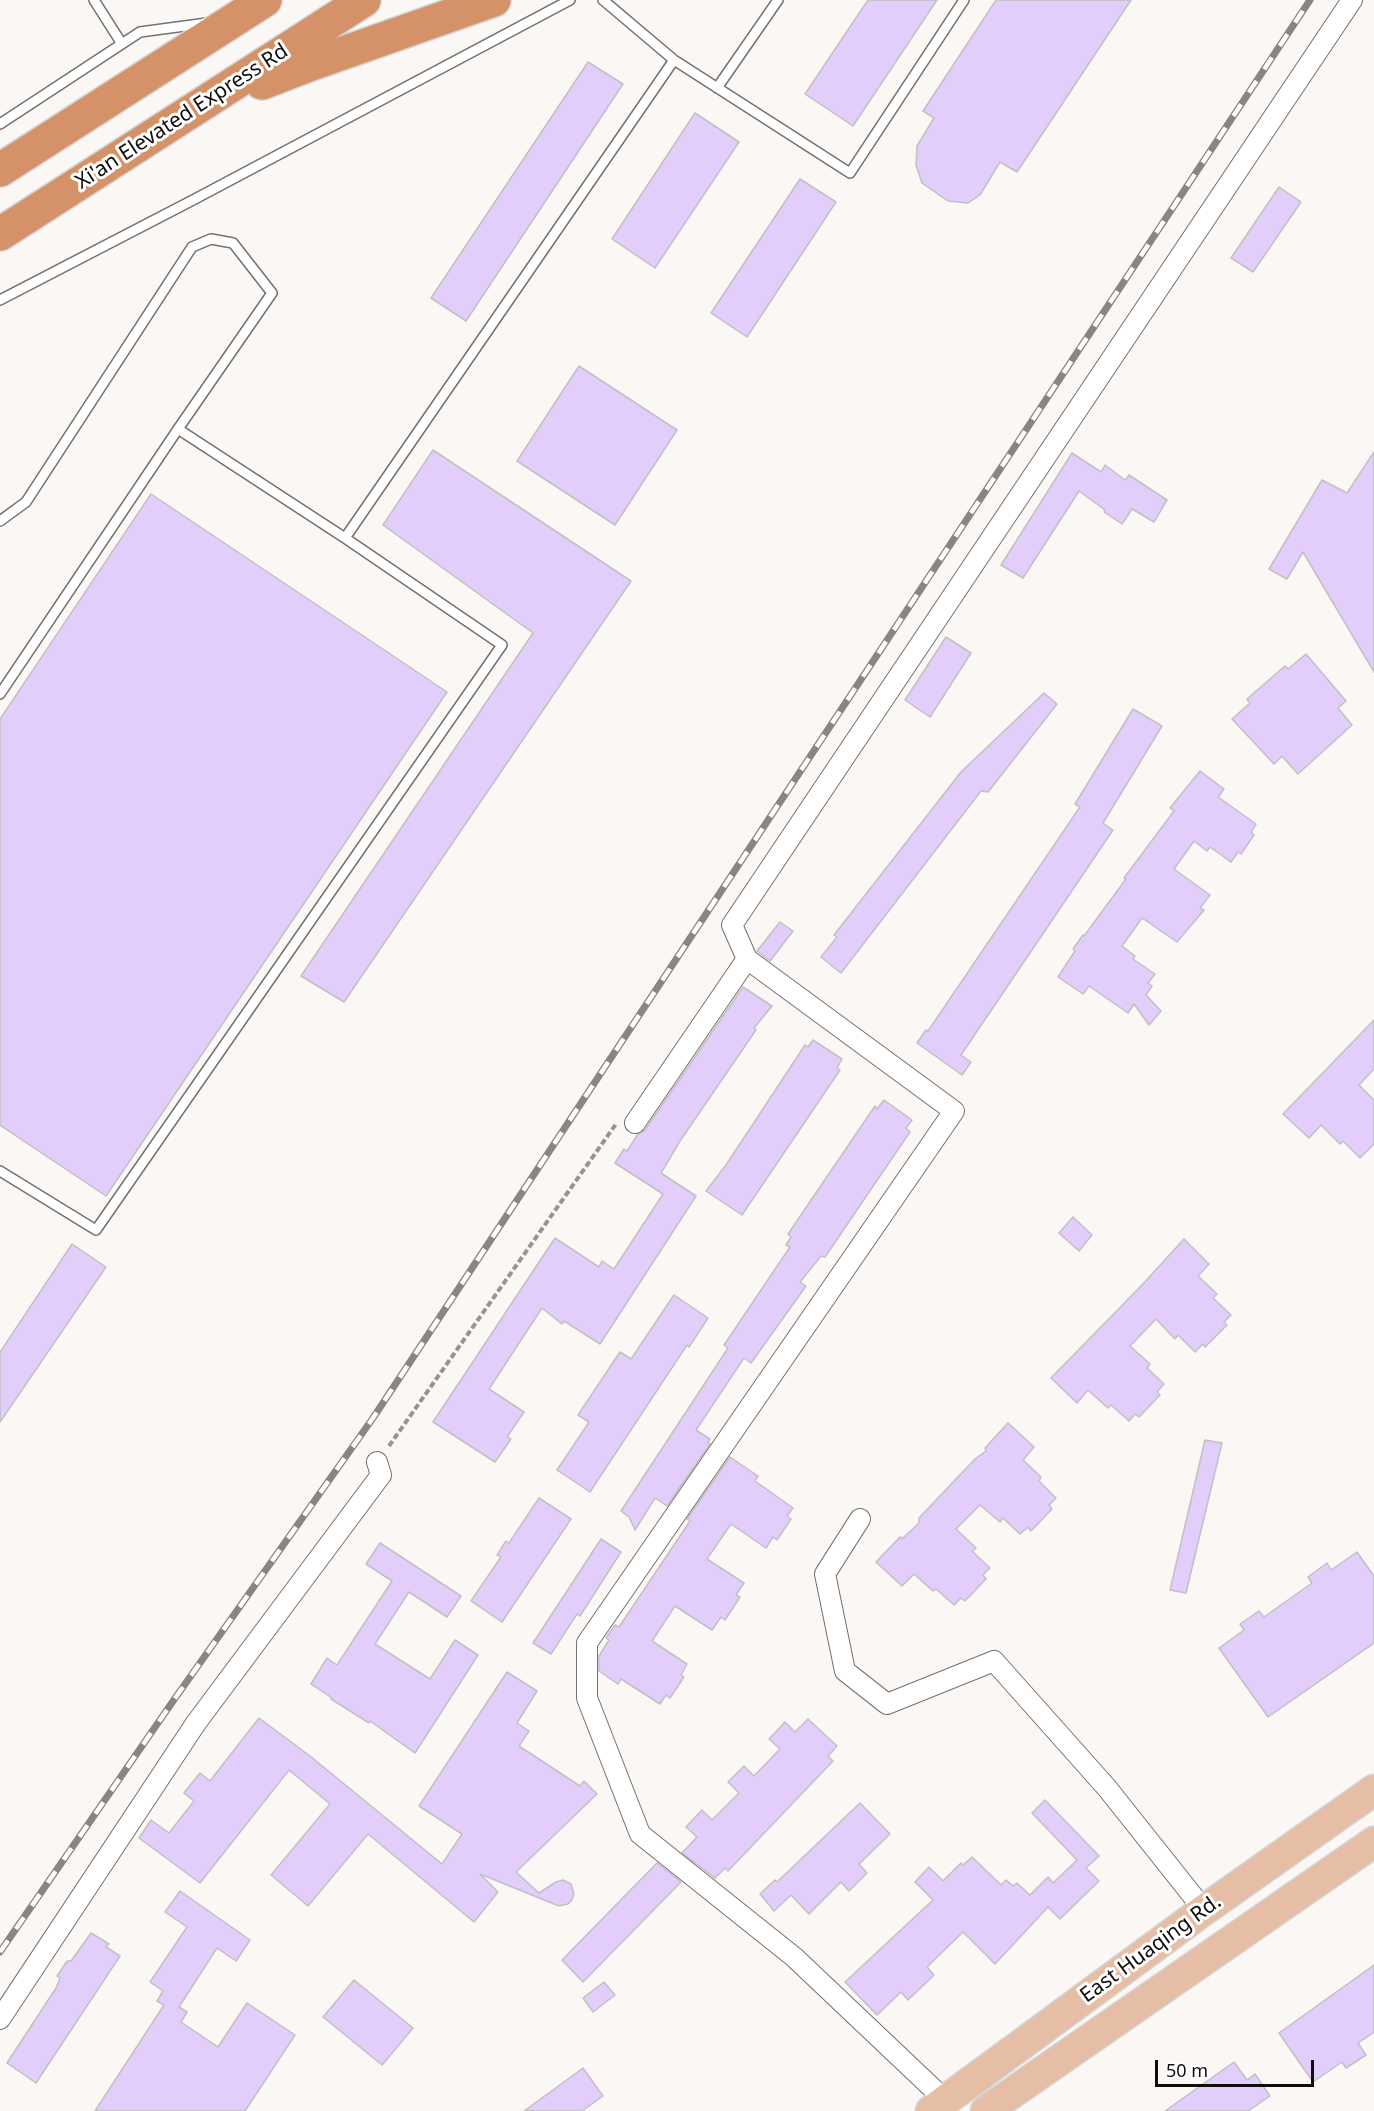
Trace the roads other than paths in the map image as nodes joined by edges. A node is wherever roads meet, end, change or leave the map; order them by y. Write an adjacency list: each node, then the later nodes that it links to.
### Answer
1 (94, 0): 11 (lane)
2 (265, 0): 10 (highway)
3 (364, 0): 14 (highway, Xi'an Elevated Express Rd)
4 (494, 0): 14 (highway)
5 (570, 0): 18 (lane)
6 (603, 0): 12 (lane)
7 (778, 0): 13 (lane)
8 (964, 0): 13 (lane)
9 (1352, 0): 23 (street)
10 (242, 10): 11 (lane); 16 (highway)
11 (122, 44): 15 (lane)
12 (674, 60): 13 (lane); 21 (lane)
13 (717, 88)
14 (183, 116): 17 (highway, Xi'an Elevated Express Rd)
15 (0, 124)
16 (0, 170)
17 (0, 234)
18 (0, 300)
19 (178, 429): 20 (lane); 21 (lane); 22 (lane)
20 (0, 520)
21 (345, 538): 25 (lane)
22 (0, 694)
23 (747, 959): 24 (street); 32 (street)
24 (635, 1123)
25 (0, 1171)
26 (377, 1462): 31 (street)
27 (860, 1519): 30 (street)
28 (1374, 1790): 30 (main road, East Huaqing Rd.)
29 (1374, 1842): 33 (main road, East Huaqing Rd.)
30 (1204, 1910): 32 (main road, East Huaqing Rd.)
31 (0, 2019)
32 (939, 2106)
33 (986, 2111)

